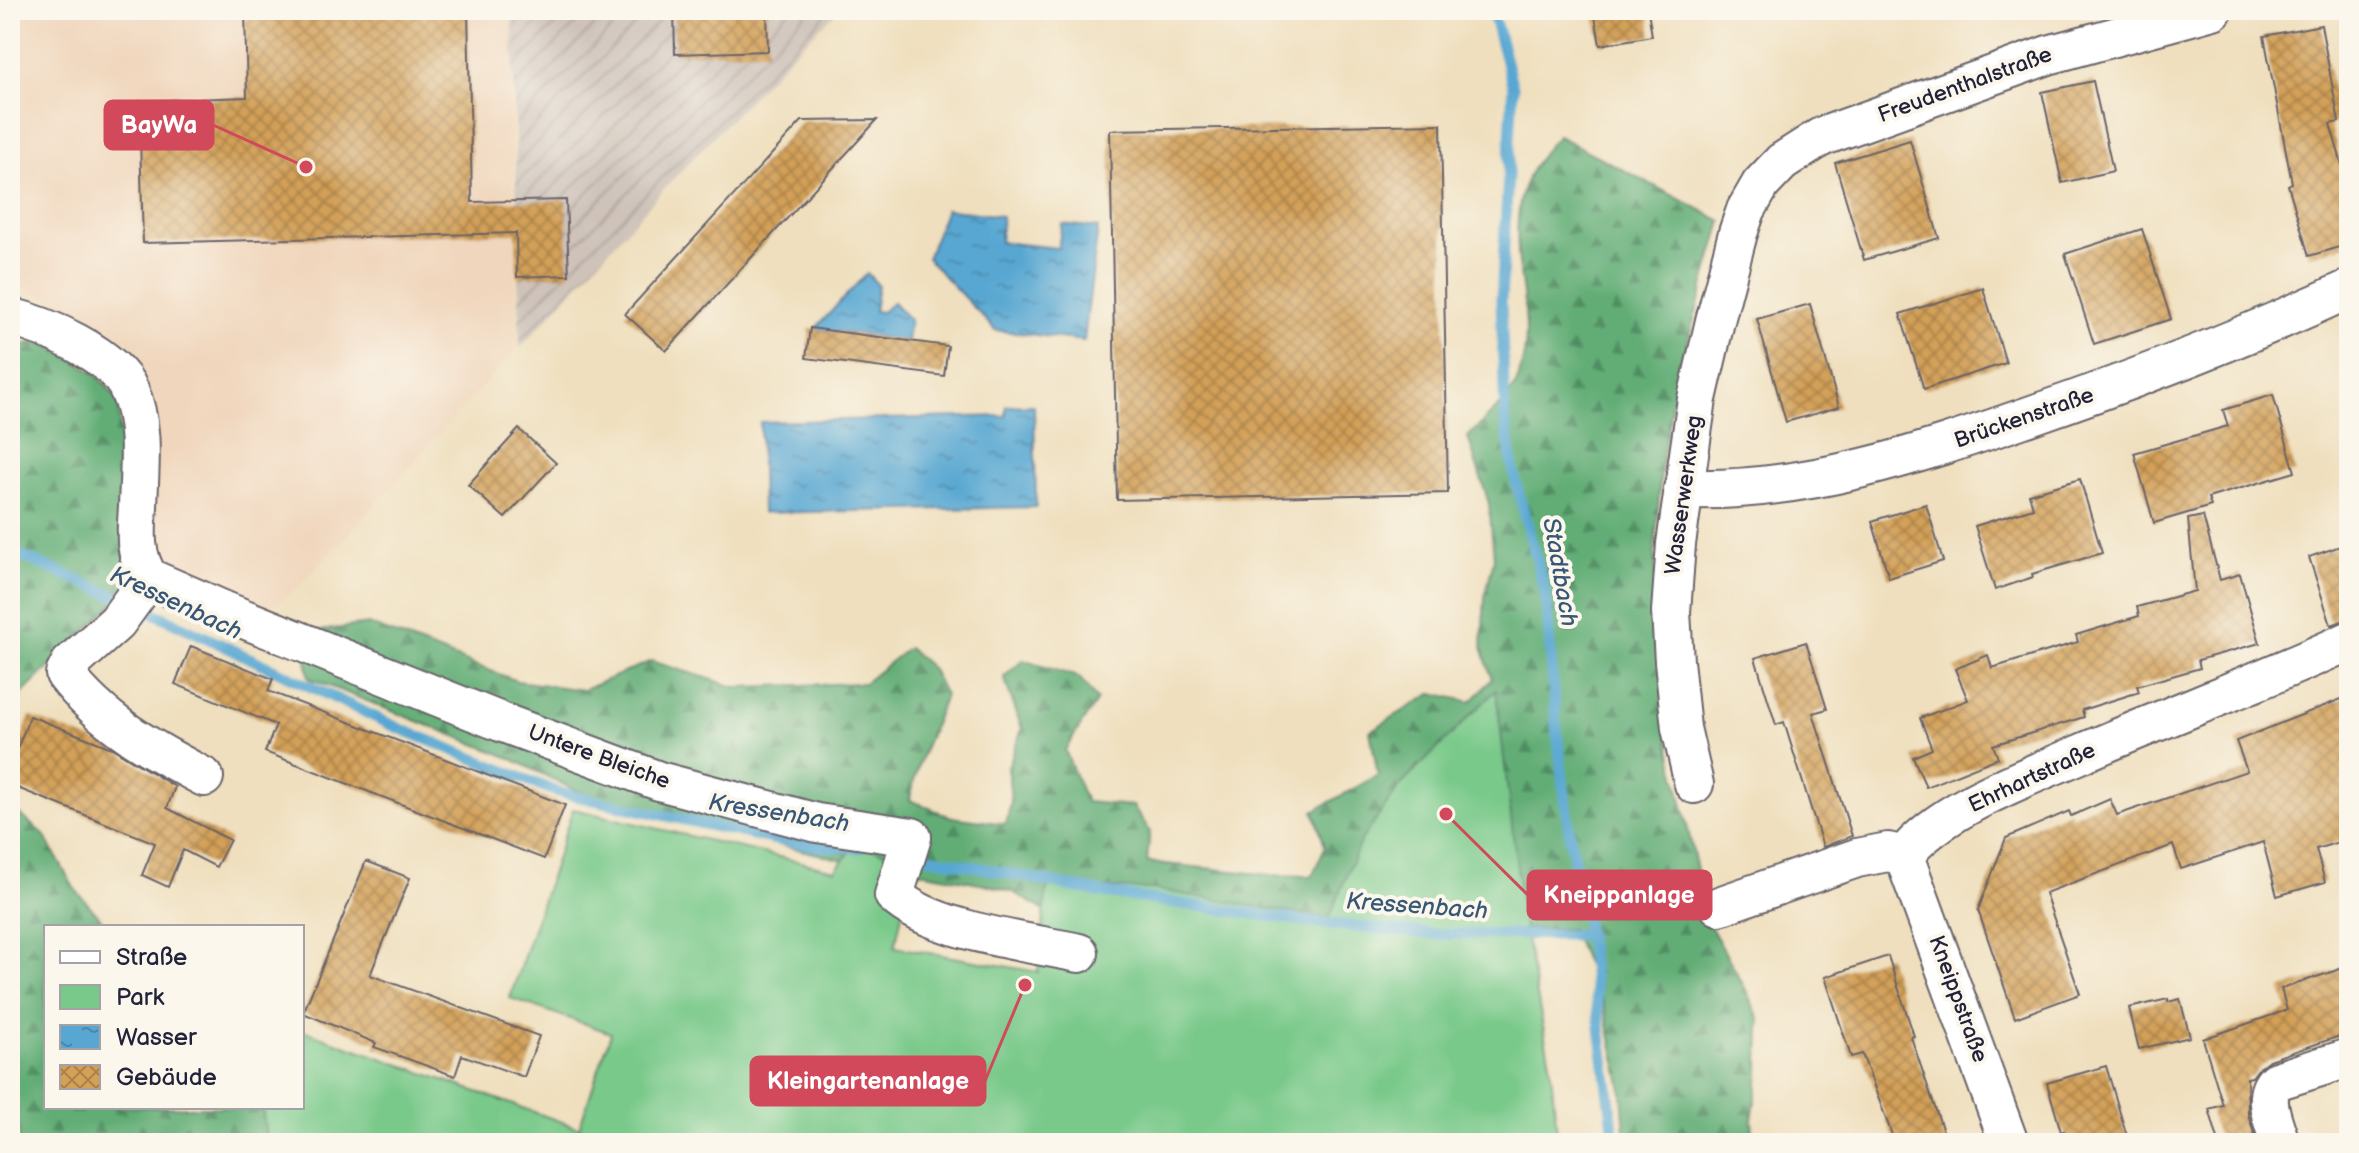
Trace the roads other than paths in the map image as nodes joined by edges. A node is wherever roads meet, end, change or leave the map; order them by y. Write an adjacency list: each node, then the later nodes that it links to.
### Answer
1 (2213, 10): 2 (street, Freudenthalstraße)
2 (1746, 210): 5 (street, Wasserwerkweg)
3 (2349, 289): 5 (street, Brückenstraße)
4 (10, 317): 6 (street)
5 (1683, 489): 9 (street, Wasserwerkweg)
6 (137, 595): 8 (street); 12 (street, Untere Bleiche)
7 (2349, 641): 10 (street, Ehrhartstraße)
8 (204, 777)
9 (1694, 784)
10 (1904, 856): 11 (street); 14 (street, Kneippstraße)
11 (1719, 906)
12 (1079, 953)
13 (2349, 1058): 15 (street)
14 (2009, 1143)
15 (2280, 1143)

